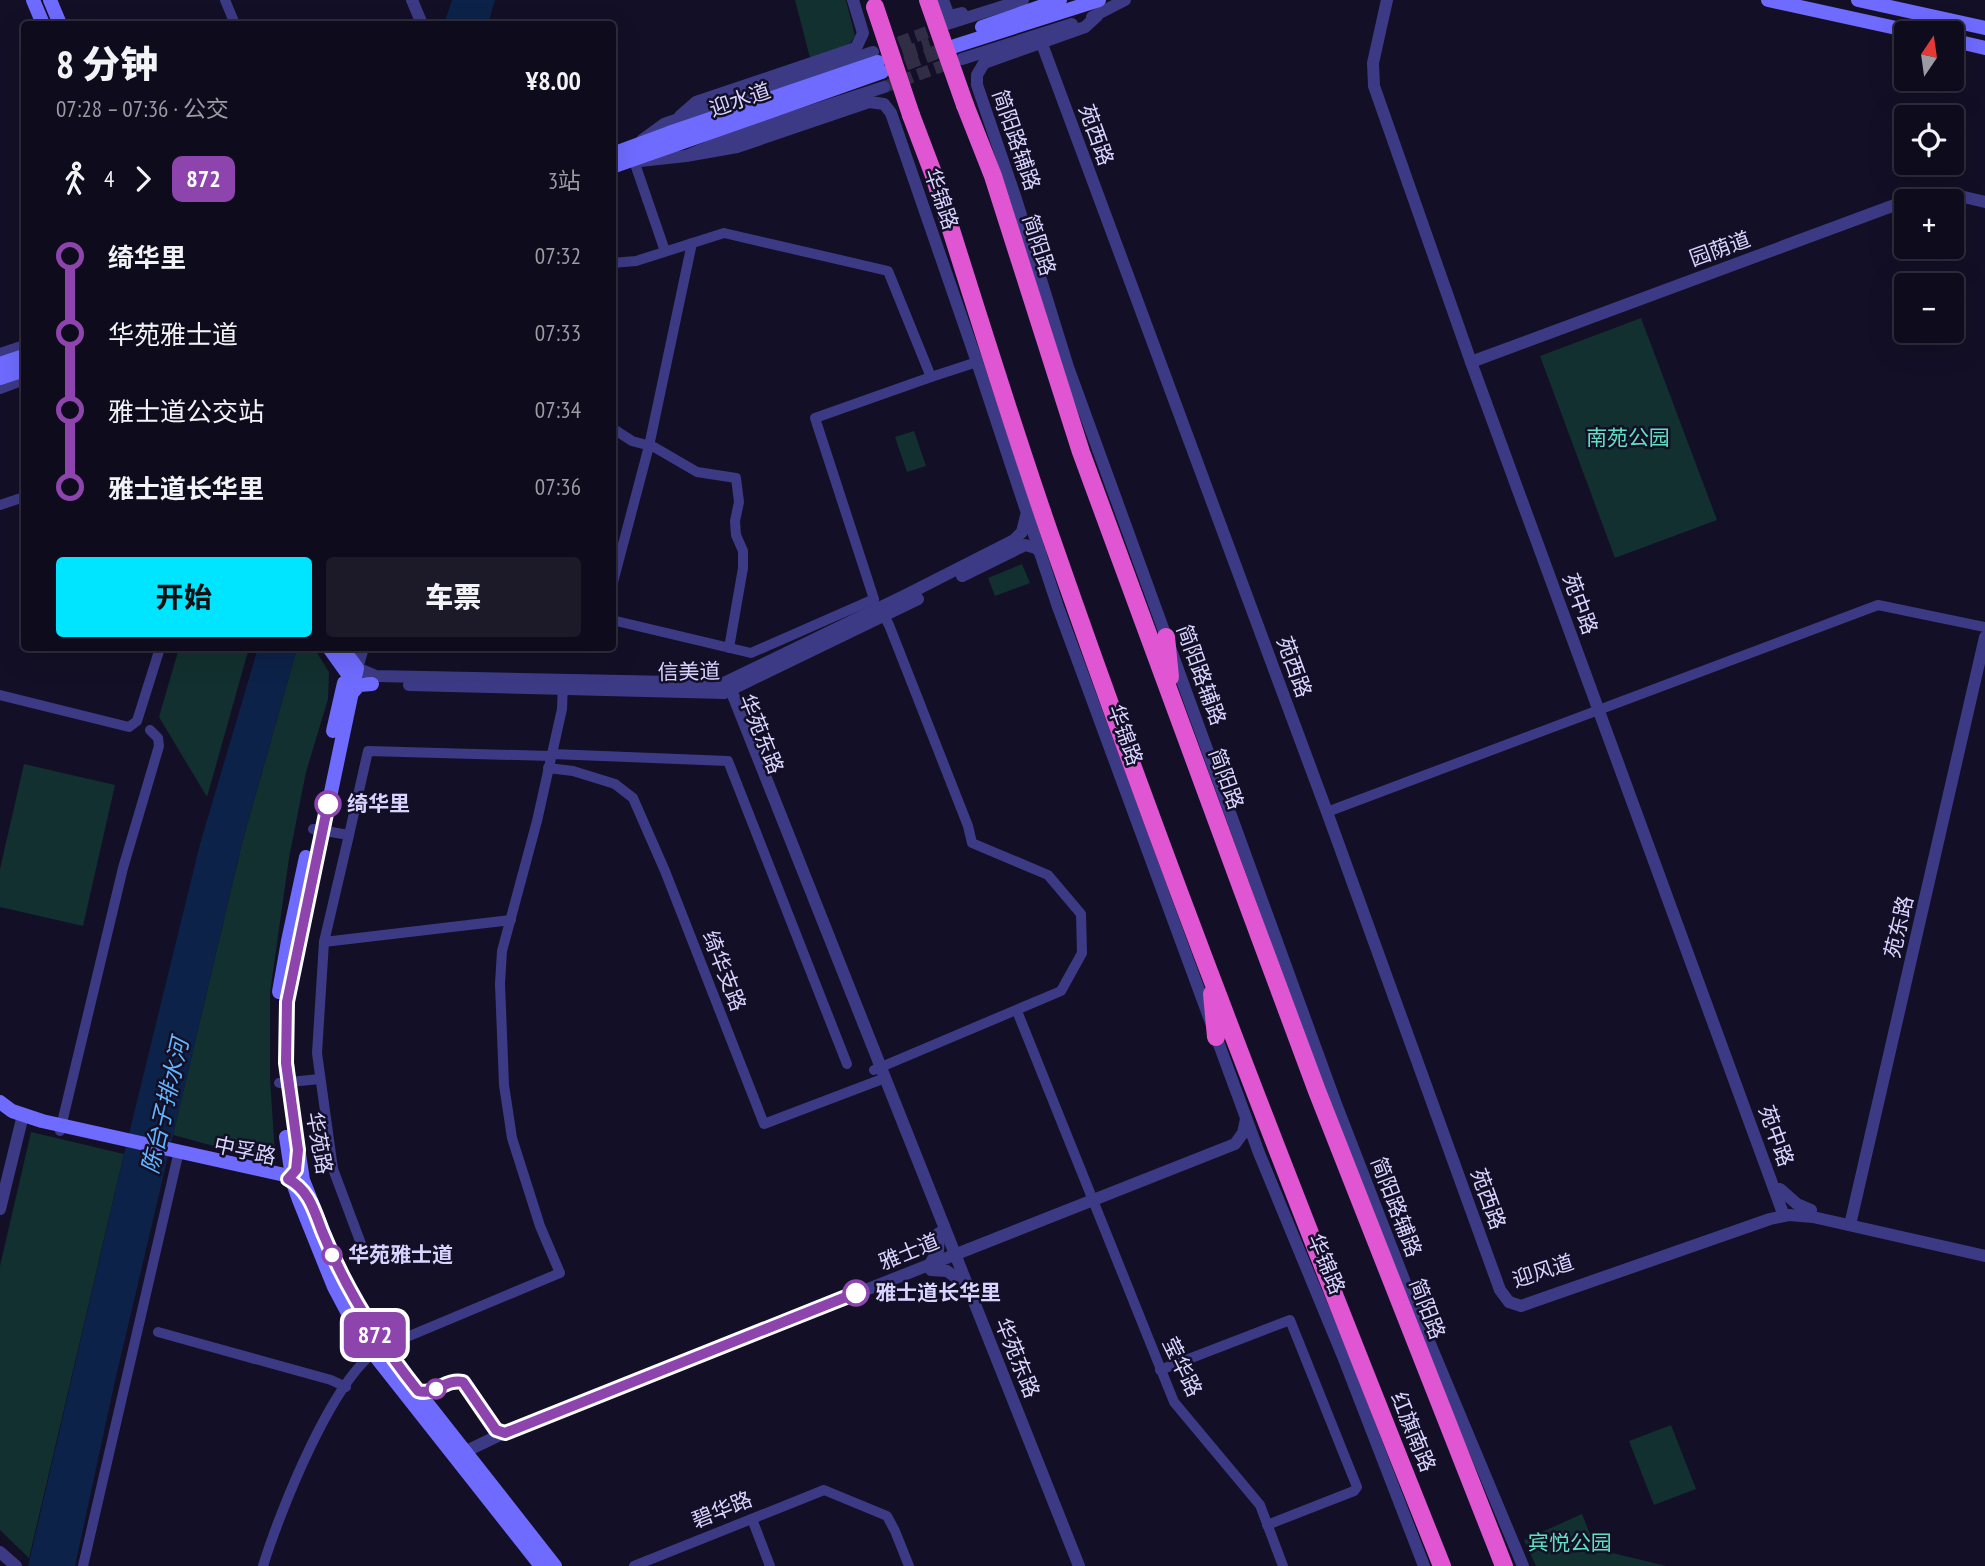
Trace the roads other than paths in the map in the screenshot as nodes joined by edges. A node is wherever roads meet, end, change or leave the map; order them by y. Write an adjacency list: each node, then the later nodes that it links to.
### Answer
1 (33, 0): 19 (main road)
2 (50, 0): 20 (main road)
3 (225, 0): 21 (street)
4 (414, 0): 22 (street)
5 (853, 0): 30 (street)
6 (928, 0): 76 (highway, 简阳路, bridge)
7 (943, 0): 25 (street)
8 (1004, 0): 25 (street)
9 (1023, 0): 25 (street)
10 (1060, 0): 25 (main road)
11 (1098, 0): 25 (main road)
12 (1125, 0): 18 (street)
13 (1387, 0): 42 (street, 苑中路)
14 (1394, 0): 42 (street, 苑中路)
15 (1768, 0): 23 (main road)
16 (1858, 0): 24 (main road)
17 (874, 4): 69 (highway, bridge)
18 (1097, 16): 25 (street); 27 (street, 简阳路辅路)
19 (42, 21)
20 (59, 21)
21 (234, 21)
22 (423, 21)
23 (1894, 28)
24 (1985, 28)
25 (953, 37)
26 (1964, 43): 28 (main road)
27 (1042, 44): 61 (street, 简阳路辅路); 82 (street, 苑西路)
28 (1985, 48)
29 (879, 68): 30 (street); 32 (street); 33 (main road, 迎水道)
30 (675, 121): 33 (street)
31 (616, 155): 33 (main road, 迎水道)
32 (686, 156): 33 (street); 43 (street, 华锦路)
33 (630, 157): 34 (main road, 迎水道); 37 (street)
34 (616, 165)
35 (1985, 202): 42 (street, 园荫道)
36 (692, 243): 37 (street); 46 (street); 51 (street)
37 (665, 251): 38 (street)
38 (616, 263)
39 (21, 346): 40 (street)
40 (0, 353)
41 (21, 357): 44 (main road)
42 (1474, 361): 78 (street, 苑中路)
43 (977, 362): 46 (street); 54 (street, 华锦路)
44 (0, 364)
45 (21, 371): 47 (main road)
46 (931, 377): 63 (street)
47 (0, 378)
48 (21, 381): 49 (street)
49 (0, 389)
50 (616, 431): 51 (street)
51 (649, 446): 56 (street); 63 (street)
52 (21, 498): 53 (street)
53 (0, 505)
54 (1026, 511): 55 (street, 华锦路); 72 (street, 信美道)
55 (1040, 552): 57 (street, 华锦路); 58 (street, 信美道)
56 (616, 571)
57 (1058, 607): 69 (street); 89 (street, 华锦路)
58 (884, 616): 72 (street, 信美道); 88 (street)
59 (616, 621): 63 (street)
60 (1985, 627): 78 (street)
61 (1166, 637): 76 (highway); 103 (street, 简阳路辅路)
62 (1985, 637): 109 (street, 苑东路)
63 (729, 649)
64 (159, 651): 74 (street)
65 (333, 651): 67 (main road)
66 (361, 651): 67 (street)
67 (352, 666): 70 (street, 信美道); 71 (street, 信美道); 75 (main road, 华苑路); 83 (main road, 华苑路)
68 (1985, 671): 109 (street, 苑东路)
69 (1102, 680): 87 (highway)
70 (372, 684): 71 (street, 信美道); 75 (main road)
71 (563, 685): 72 (street, 信美道); 73 (street, 信美道); 80 (street)
72 (727, 689): 73 (street, 信美道); 77 (street, 华苑东路); 91 (street, 华苑东路)
73 (707, 692): 77 (street)
74 (0, 695)
75 (350, 696): 83 (main road, 华苑路)
76 (1172, 701): 94 (highway, 简阳路)
77 (729, 706): 91 (street, 华苑东路)
78 (1602, 710): 82 (street); 104 (street, 苑中路); 108 (street, 苑中路)
79 (150, 730): 99 (street)
80 (552, 755): 81 (street); 84 (street); 90 (street)
81 (548, 768): 85 (street); 91 (street, 绮华支路)
82 (1327, 812): 117 (street, 苑西路)
83 (317, 830): 84 (street); 93 (main road, 华苑路)
84 (349, 835): 86 (street)
85 (511, 920): 86 (street); 119 (street)
86 (324, 942): 92 (street)
87 (1209, 969): 89 (highway); 138 (highway, 红旗南路)
88 (1017, 1011): 91 (street); 105 (street, 莹华路)
89 (1216, 1037): 98 (street, 华锦路)
90 (847, 1064)
91 (880, 1074): 110 (street, 华苑东路); 114 (street, 华苑东路)
92 (320, 1079): 93 (street); 111 (street)
93 (283, 1083): 102 (main road, 华苑路); 102 (main road, 华苑路)
94 (1317, 1091): 103 (street); 139 (highway, 简阳路)
95 (0, 1102): 97 (main road)
96 (0, 1109): 97 (main road)
97 (22, 1119): 99 (main road); 106 (street)
98 (1246, 1119): 100 (street, 华锦路); 105 (street, 雅士道)
99 (60, 1129): 101 (main road, 中孚路)
100 (1259, 1153): 105 (street, 雅士道); 137 (street, 华锦路)
101 (176, 1154): 102 (main road, 中孚路); 127 (street)
102 (290, 1179): 119 (main road, 华苑路)
103 (1364, 1181): 140 (street, 简阳路辅路)
104 (1780, 1189): 107 (street); 108 (street, 苑中路)
105 (1094, 1202): 114 (street, 雅士道); 120 (street, 莹华路)
106 (0, 1209)
107 (1811, 1210): 108 (street, 迎风道); 109 (street, 迎风道)
108 (1785, 1212): 109 (street, 迎风道); 117 (street, 迎风道)
109 (1855, 1222): 112 (street, 迎风道); 113 (street, 迎风道)
110 (939, 1233): 114 (street, 华苑东路); 115 (street)
111 (363, 1249)
112 (1985, 1249)
113 (1985, 1256)
114 (952, 1260): 115 (street, 雅士道); 116 (street, 华苑东路)
115 (931, 1267): 116 (street); 122 (street, 雅士道)
116 (962, 1280): 134 (street, 华苑东路); 135 (street, 华苑东路)
117 (1509, 1302)
118 (159, 1332): 121 (street)
119 (377, 1349): 121 (street); 122 (main road, 华苑路)
120 (1160, 1370): 124 (street, 莹华路); 124 (street)
121 (346, 1387): 128 (street)
122 (467, 1453): 129 (main road, 华苑路); 130 (main road, 华苑路)
123 (752, 1519): 131 (street, 碧华路); 132 (street); 133 (street, 碧华路)
124 (1267, 1525): 136 (street, 莹华路)
125 (0, 1552): 126 (street)
126 (15, 1565)
127 (83, 1566)
128 (263, 1566)
129 (541, 1566)
130 (555, 1566)
131 (634, 1566)
132 (771, 1566)
133 (909, 1566)
134 (1072, 1566)
135 (1079, 1566)
136 (1281, 1566)
137 (1424, 1566)
138 (1442, 1566)
139 (1504, 1566)
140 (1523, 1566)

